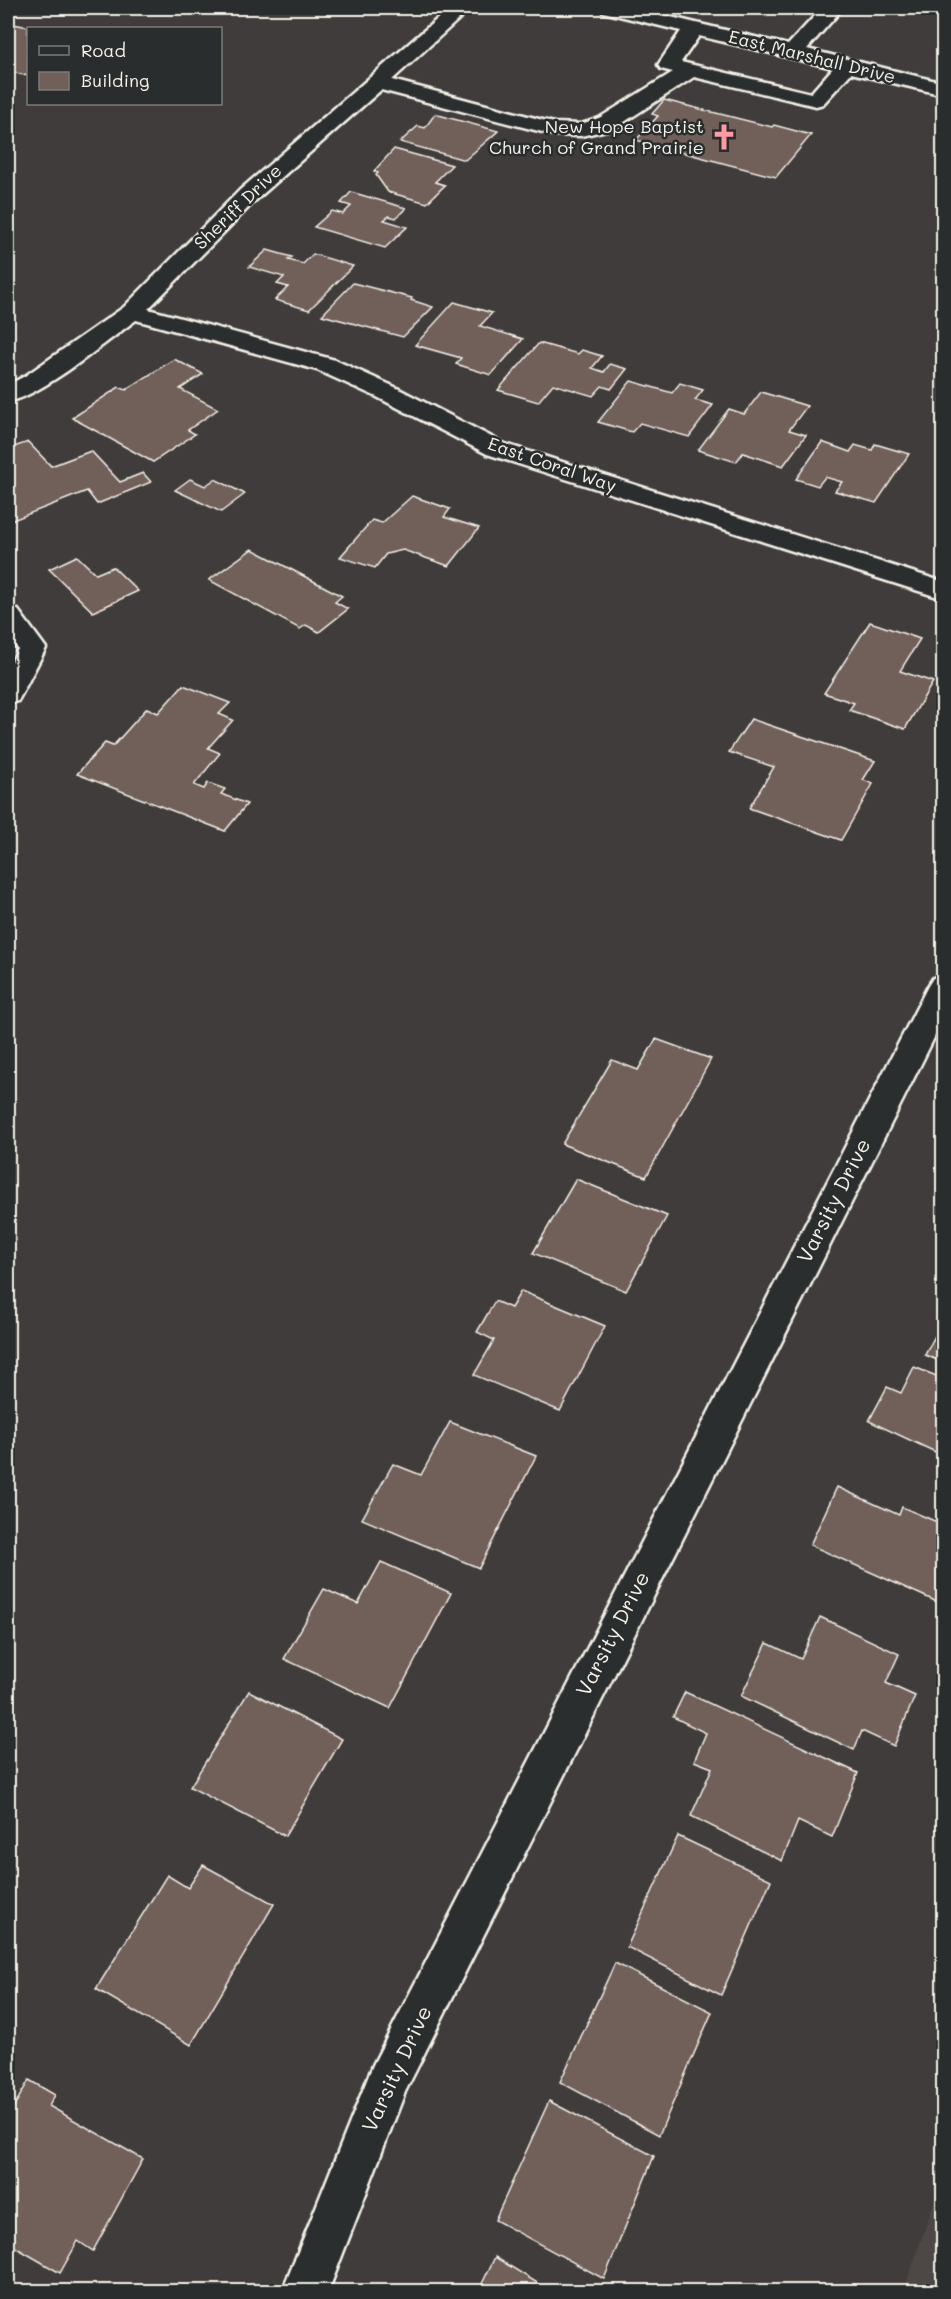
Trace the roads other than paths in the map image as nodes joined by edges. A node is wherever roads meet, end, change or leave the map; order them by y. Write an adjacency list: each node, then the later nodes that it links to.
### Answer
1 (461, 8): 8 (street, Sheriff Drive)
2 (610, 8): 4 (street, East Marshall Drive)
3 (832, 8): 5 (street)
4 (694, 28): 5 (street, East Marshall Drive); 7 (street)
5 (793, 52): 6 (street, East Marshall Drive)
6 (846, 66): 7 (street); 9 (street, East Marshall Drive)
7 (691, 70): 8 (street)
8 (376, 82): 10 (street, Sheriff Drive)
9 (944, 89)
10 (132, 312): 11 (street, Sheriff Drive); 12 (street, East Coral Way)
11 (8, 395)
12 (944, 591)
13 (8, 616): 14 (street)
14 (8, 694)
15 (944, 986): 16 (street, Varsity Drive)
16 (305, 2292)

